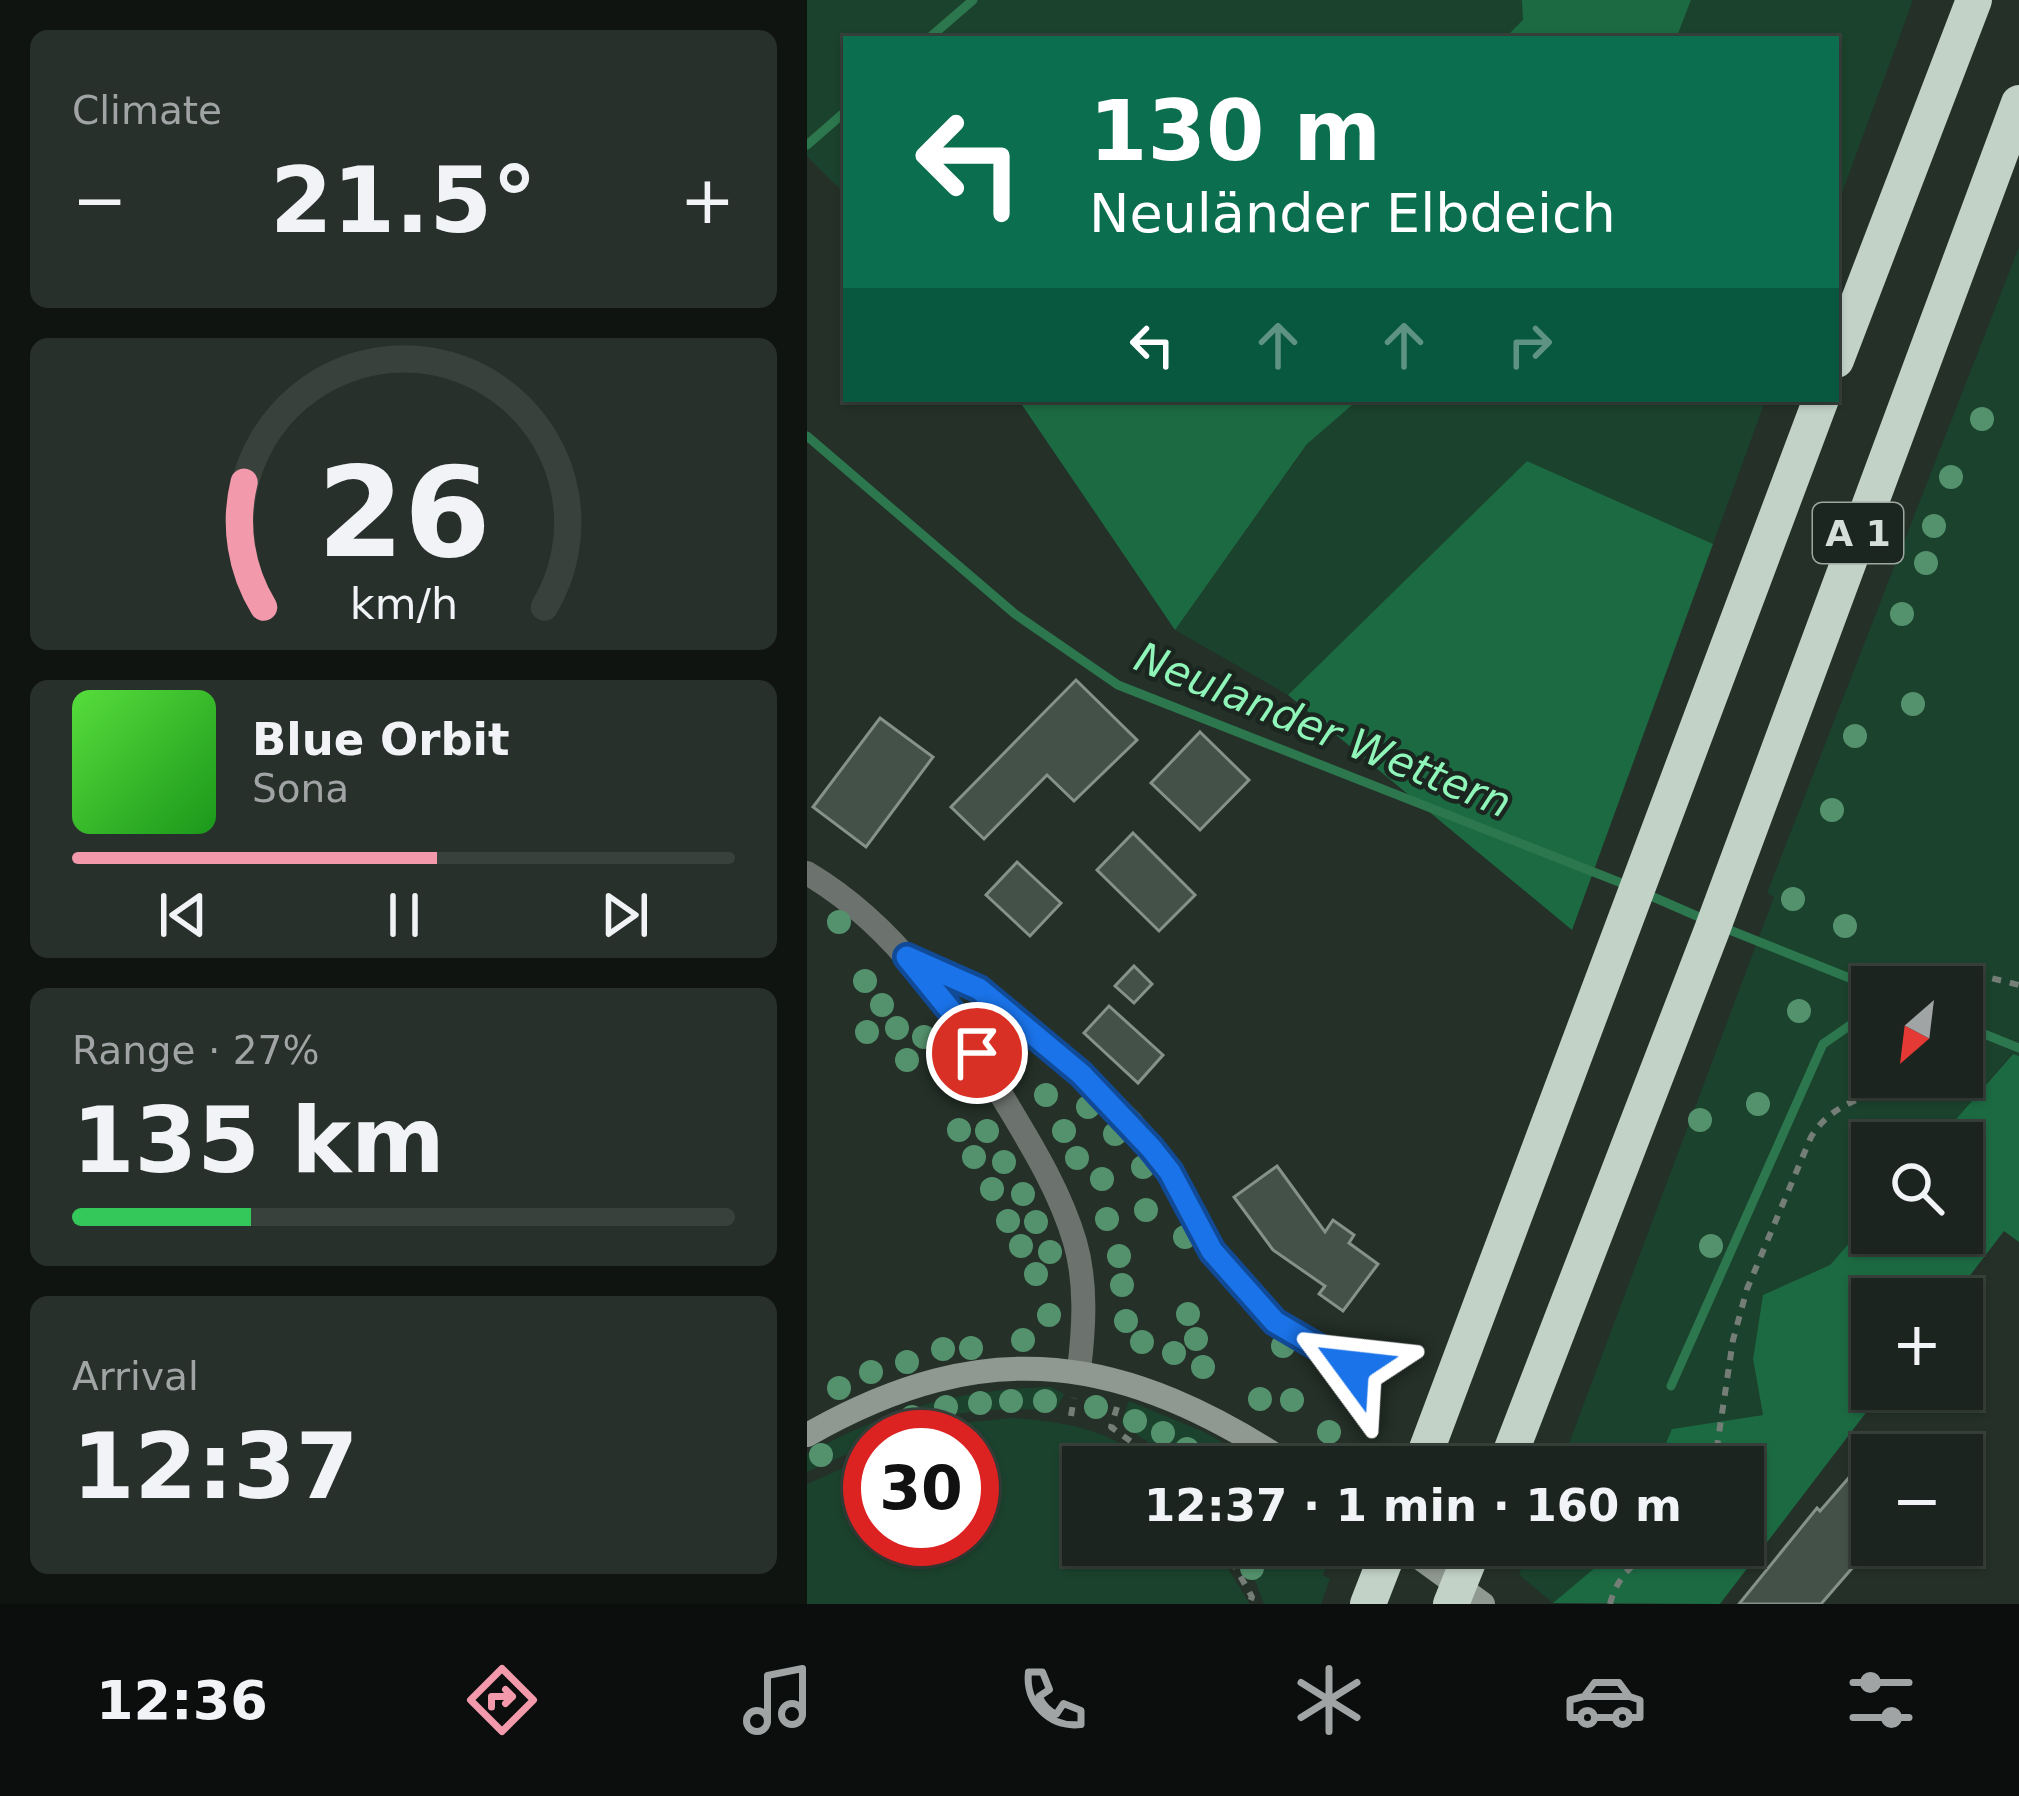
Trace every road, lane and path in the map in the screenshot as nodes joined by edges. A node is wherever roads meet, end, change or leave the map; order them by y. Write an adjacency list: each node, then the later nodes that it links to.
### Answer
1 (1974, 0): 3 (highway)
2 (2019, 103): 17 (highway, A 1)
3 (1839, 352)
4 (1820, 402): 16 (highway, A 1)
5 (807, 873): 6 (street)
6 (907, 957): 10 (street); 11 (street)
7 (1983, 976): 8 (path)
8 (2019, 985)
9 (1858, 1098): 18 (path)
10 (1352, 1367)
11 (1079, 1370): 12 (street); 13 (street)
12 (1125, 1381): 14 (path); 15 (street)
13 (807, 1436)
14 (1137, 1446)
15 (1262, 1446)
16 (1428, 1446)
17 (1513, 1446)
18 (1717, 1446)
19 (1233, 1566): 24 (path)
20 (1386, 1566): 25 (highway)
21 (1418, 1566): 27 (street)
22 (1466, 1566): 26 (highway, bridge)
23 (1631, 1566): 28 (path)
24 (1251, 1602)
25 (1368, 1604)
26 (1451, 1604)
27 (1483, 1604)
28 (1610, 1604)

